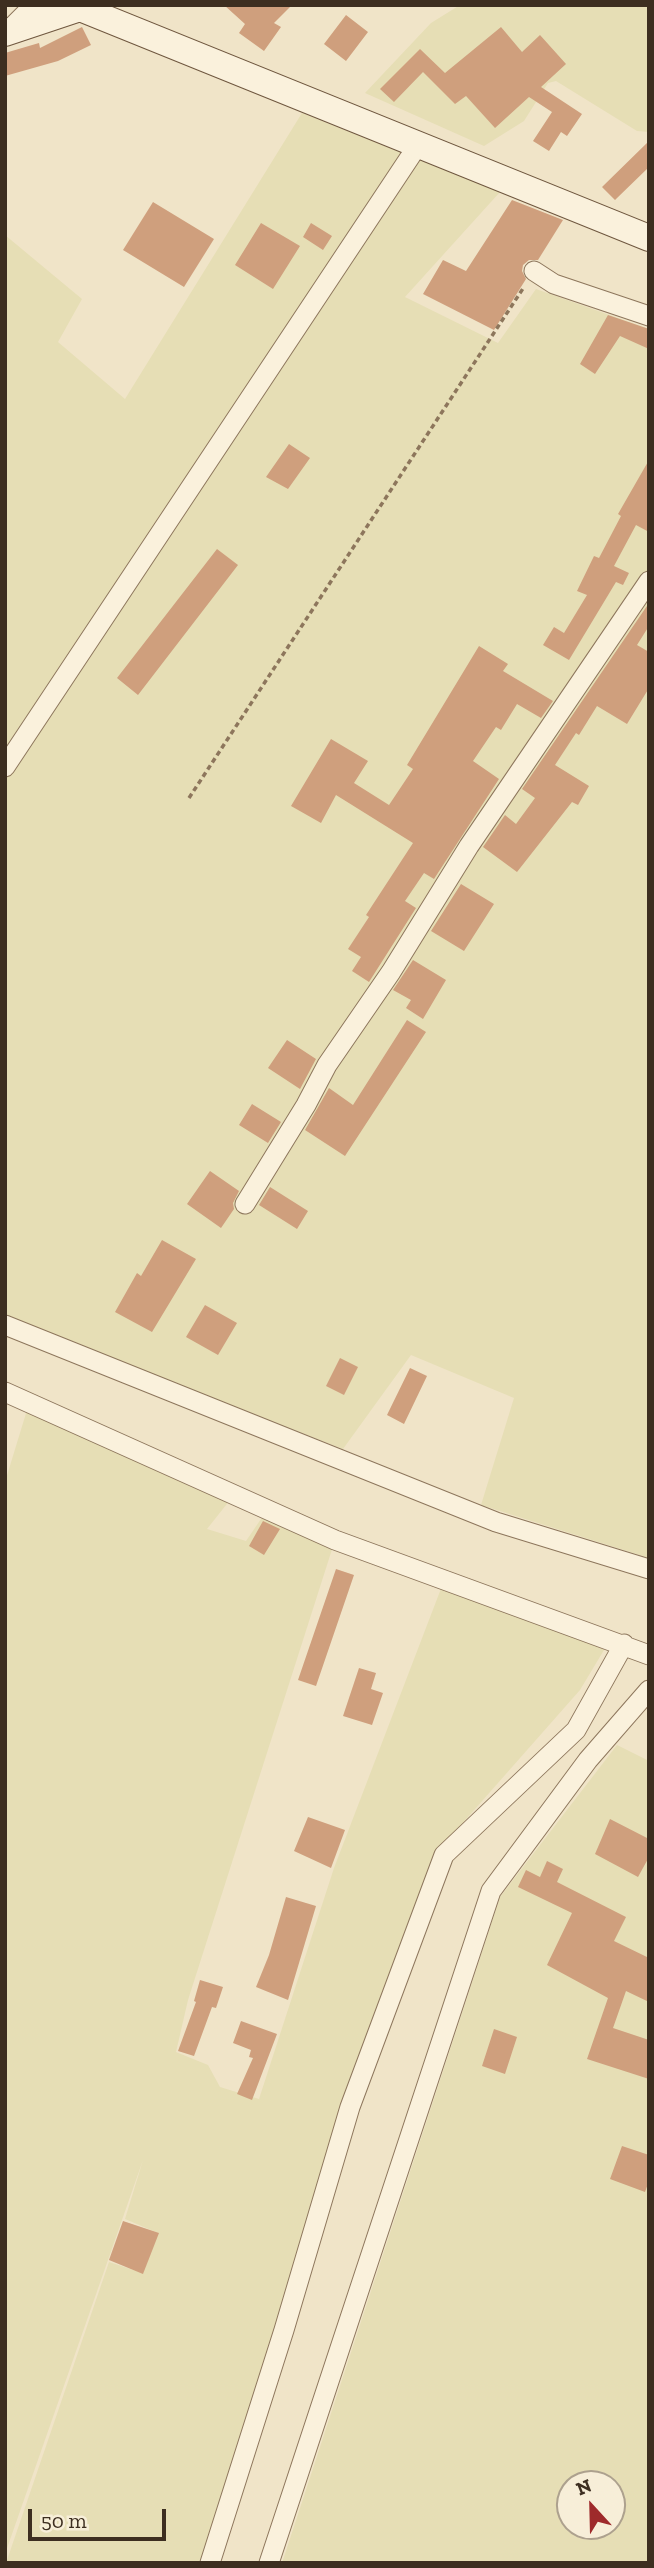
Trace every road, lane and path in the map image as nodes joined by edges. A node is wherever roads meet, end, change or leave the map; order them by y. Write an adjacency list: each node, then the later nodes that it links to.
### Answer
1 (34, 5): 2 (street)
2 (6, 33): 3 (street)
3 (418, 145): 4 (street); 8 (street)
4 (649, 238)
5 (534, 271): 6 (street); 9 (path)
6 (649, 316)
7 (649, 582): 10 (street)
8 (5, 767)
9 (189, 798)
10 (245, 1204)
11 (5, 1325): 13 (street)
12 (5, 1392): 14 (street)
13 (649, 1569)
14 (624, 1644): 15 (street); 17 (street)
15 (649, 1656)
16 (649, 1690): 18 (street)
17 (210, 2563)
18 (269, 2563)

